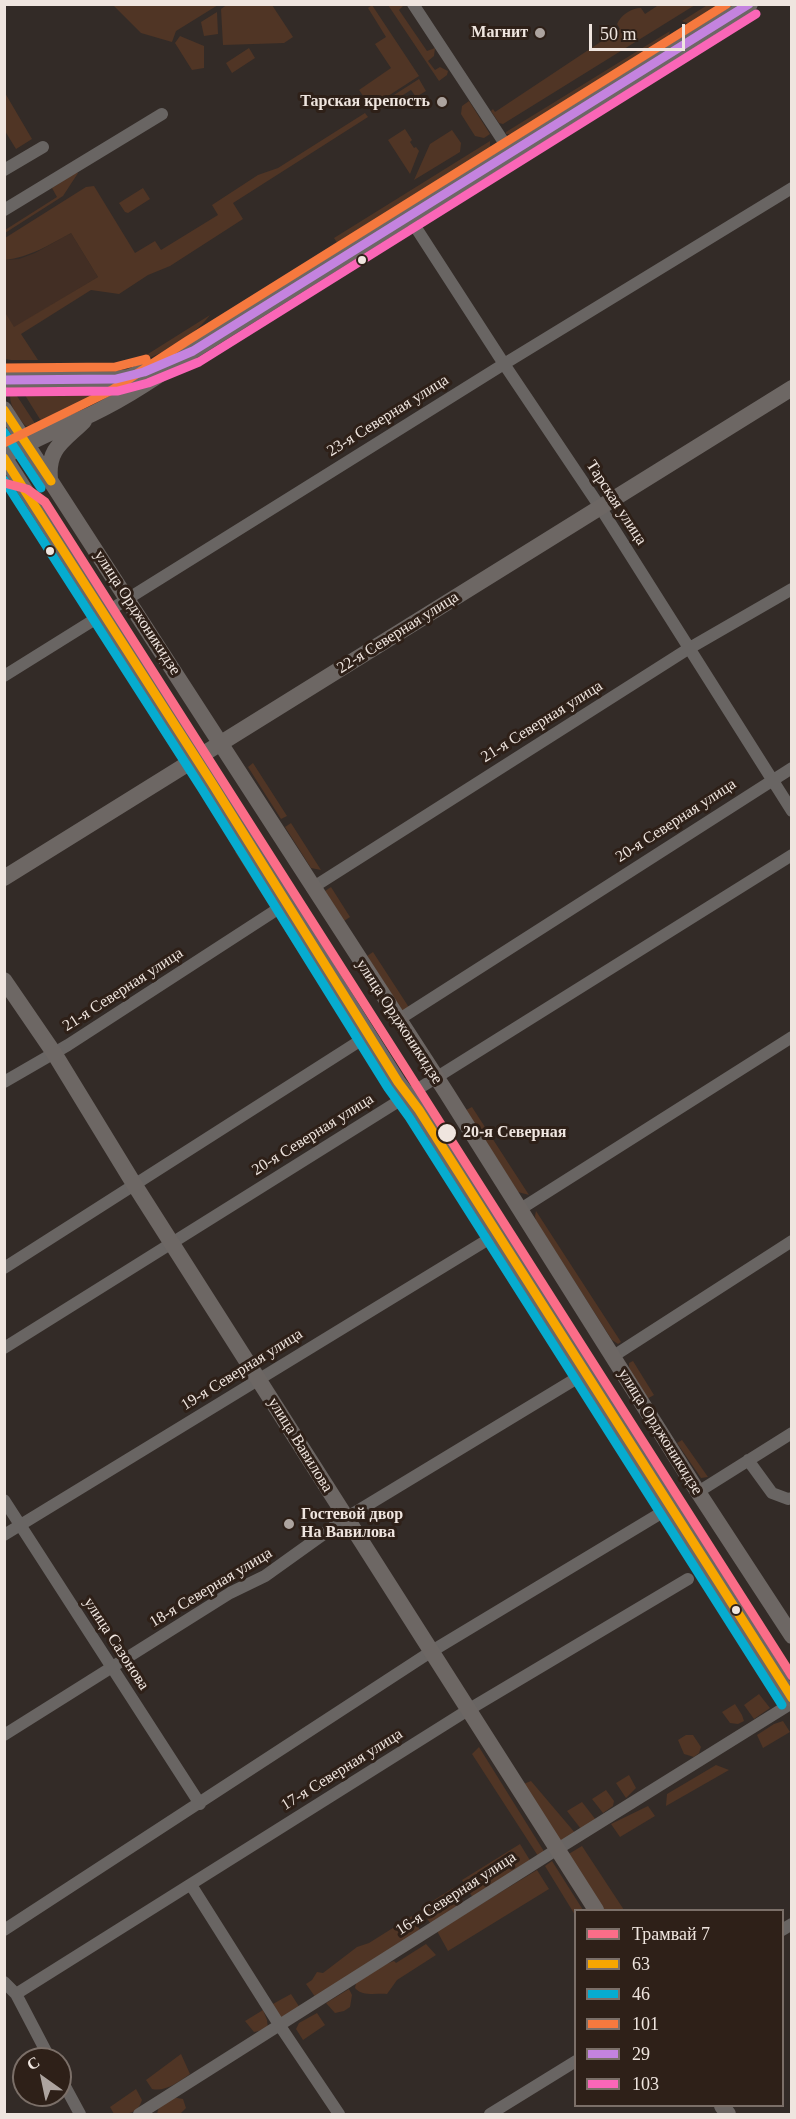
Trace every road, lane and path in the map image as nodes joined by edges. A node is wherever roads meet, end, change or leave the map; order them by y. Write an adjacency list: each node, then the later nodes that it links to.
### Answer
1 (413, 4): 5 (street)
2 (750, 4): 5 (main road)
3 (162, 114): 8 (street)
4 (43, 147): 6 (street)
5 (511, 153): 9 (main road)
6 (4, 170)
7 (792, 188): 11 (street, 23-я Северная улица)
8 (4, 210)
9 (409, 217): 10 (main road); 11 (street, Тарская улица)
10 (193, 351): 12 (main road); 15 (main road)
11 (504, 364): 19 (street, Тарская улица); 21 (street, 23-я Северная улица)
12 (4, 380)
13 (792, 388): 19 (main road, 22-я Северная улица)
14 (4, 409): 16 (main road, улица Орджоникидзе)
15 (92, 414): 16 (main road); 18 (main road)
16 (27, 443): 17 (main road); 18 (main road, улица Орджоникидзе)
17 (4, 457): 22 (main road, улица Орджоникидзе)
18 (50, 479): 21 (main road, улица Орджоникидзе)
19 (600, 507): 23 (street, Тарская улица); 25 (main road, 22-я Северная улица)
20 (792, 589): 23 (street, 21-я Северная улица)
21 (127, 599): 22 (street, 23-я Северная улица); 25 (main road, улица Орджоникидзе)
22 (104, 614): 24 (street, 23-я Северная улица); 26 (main road, улица Орджоникидзе)
23 (688, 649): 28 (street, Тарская улица); 32 (street, 21-я Северная улица)
24 (4, 676)
25 (221, 743): 26 (main road, 22-я Северная улица); 32 (main road, улица Орджоникидзе)
26 (196, 759): 31 (main road, 22-я Северная улица); 33 (main road, улица Орджоникидзе)
27 (792, 768): 28 (street, 20-я Северная улица)
28 (771, 780): 29 (street, Тарская улица); 35 (street, 20-я Северная улица)
29 (792, 810)
30 (792, 855): 39 (street, 20-я Северная улица)
31 (4, 878)
32 (312, 888): 35 (main road, улица Орджоникидзе)
33 (287, 903): 36 (main road, улица Орджоникидзе); 38 (street, 21-я Северная улица)
34 (4, 980): 38 (main road, улица Вавилова)
35 (398, 1020): 39 (main road, улица Орджоникидзе)
36 (369, 1035): 41 (main road, улица Орджоникидзе); 42 (street)
37 (792, 1037): 43 (street)
38 (54, 1053): 40 (street, 21-я Северная улица); 42 (main road, улица Вавилова)
39 (436, 1077): 41 (street, 20-я Северная улица); 43 (main road, улица Орджоникидзе)
40 (4, 1082)
41 (407, 1095): 44 (main road, улица Орджоникидзе); 46 (street, 20-я Северная улица)
42 (134, 1184): 46 (main road, улица Вавилова); 47 (street)
43 (519, 1210): 49 (main road, улица Орджоникидзе)
44 (497, 1233): 50 (main road, улица Орджоникидзе); 51 (street, 19-я Северная улица)
45 (792, 1241): 49 (street)
46 (172, 1243): 48 (street, 20-я Северная улица); 51 (main road, улица Вавилова)
47 (4, 1268)
48 (4, 1348)
49 (612, 1357): 54 (main road, улица Орджоникидзе)
50 (586, 1372): 57 (main road, улица Орджоникидзе); 58 (street, 18-я Северная улица)
51 (258, 1378): 58 (main road, улица Вавилова); 59 (street, 19-я Северная улица)
52 (792, 1433): 53 (street)
53 (748, 1460): 54 (street); 55 (street)
54 (698, 1492): 62 (main road, улица Орджоникидзе)
55 (792, 1498)
56 (4, 1500): 59 (street, улица Сазонова)
57 (671, 1508): 63 (street); 65 (main road, улица Орджоникидзе)
58 (346, 1518): 63 (main road, улица Вавилова); 64 (street, 18-я Северная улица)
59 (21, 1526): 60 (street, 19-я Северная улица); 64 (street, улица Сазонова)
60 (4, 1535)
61 (688, 1579): 66 (street, 17-я Северная улица)
62 (792, 1636)
63 (432, 1651): 66 (main road, улица Вавилова); 68 (street)
64 (112, 1667): 67 (street, 18-я Северная улица); 68 (street, улица Сазонова)
65 (792, 1701): 69 (street, 16-я Северная улица)
66 (468, 1710): 69 (main road, улица Вавилова); 70 (street, 17-я Северная улица)
67 (4, 1736)
68 (200, 1804): 72 (street)
69 (556, 1850): 71 (main road, улица Вавилова); 75 (street, 16-я Северная улица)
70 (191, 1885): 74 (street, 17-я Северная улица); 75 (street)
71 (595, 1909)
72 (4, 1930)
73 (4, 1982): 74 (street)
74 (16, 1994): 76 (street)
75 (280, 2026): 80 (street, 16-я Северная улица); 81 (street)
76 (45, 2047)
77 (574, 2062): 82 (street)
78 (72, 2100): 79 (street)
79 (80, 2115)
80 (139, 2115)
81 (339, 2115)
82 (490, 2115)

